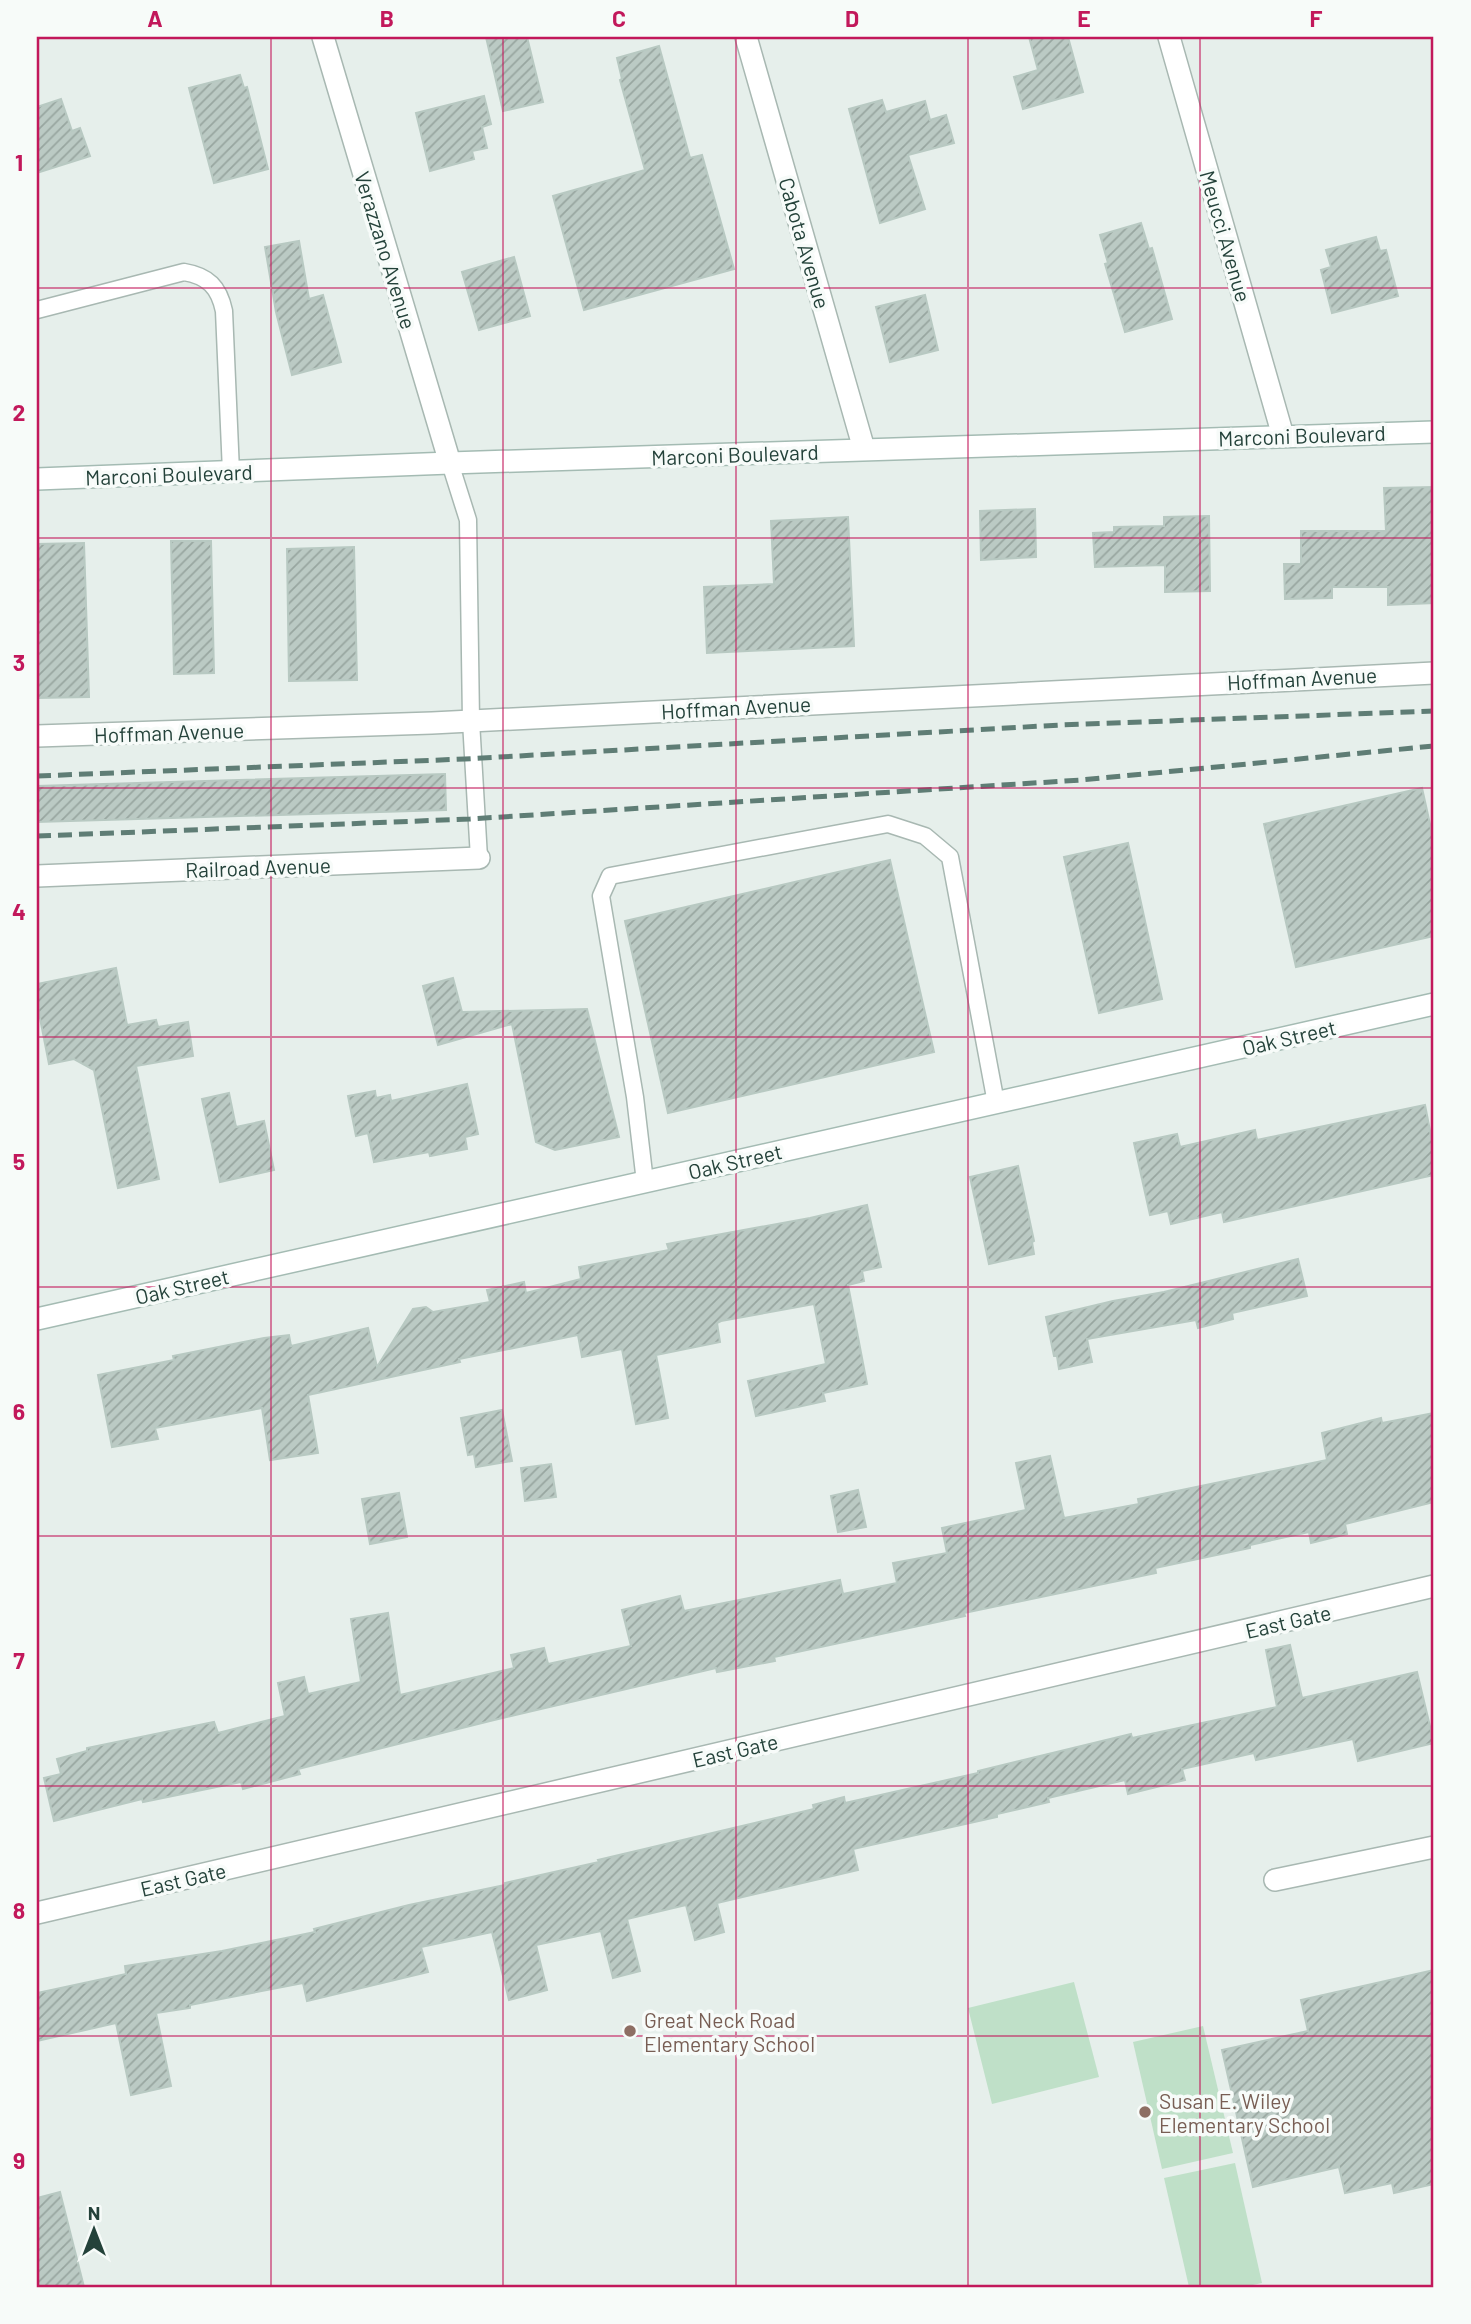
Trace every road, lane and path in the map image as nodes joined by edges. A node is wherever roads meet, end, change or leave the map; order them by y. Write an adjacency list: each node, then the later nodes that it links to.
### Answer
1 (323, 37): 8 (street, Verazzano Avenue)
2 (746, 37): 7 (street, Cabota Avenue)
3 (1169, 37): 6 (street, Meucci Avenue)
4 (37, 310): 9 (lane)
5 (1434, 432): 6 (street, Marconi Boulevard)
6 (1283, 436): 7 (street, Marconi Boulevard)
7 (864, 449): 8 (street, Marconi Boulevard)
8 (450, 463): 9 (street, Marconi Boulevard); 12 (lane)
9 (231, 472): 10 (street, Marconi Boulevard)
10 (37, 479)
11 (1434, 673): 12 (street, Hoffman Avenue)
12 (471, 721): 13 (street, Hoffman Avenue); 14 (lane)
13 (37, 736)
14 (479, 858): 15 (street, Railroad Avenue)
15 (37, 876)
16 (1434, 1004): 17 (street, Oak Street)
17 (996, 1102): 18 (street, Oak Street); 18 (lane)
18 (645, 1182): 19 (street, Oak Street)
19 (37, 1319)
20 (1434, 1587): 23 (street, East Gate)
21 (1434, 1847): 22 (street)
22 (1275, 1880)
23 (37, 1913)

